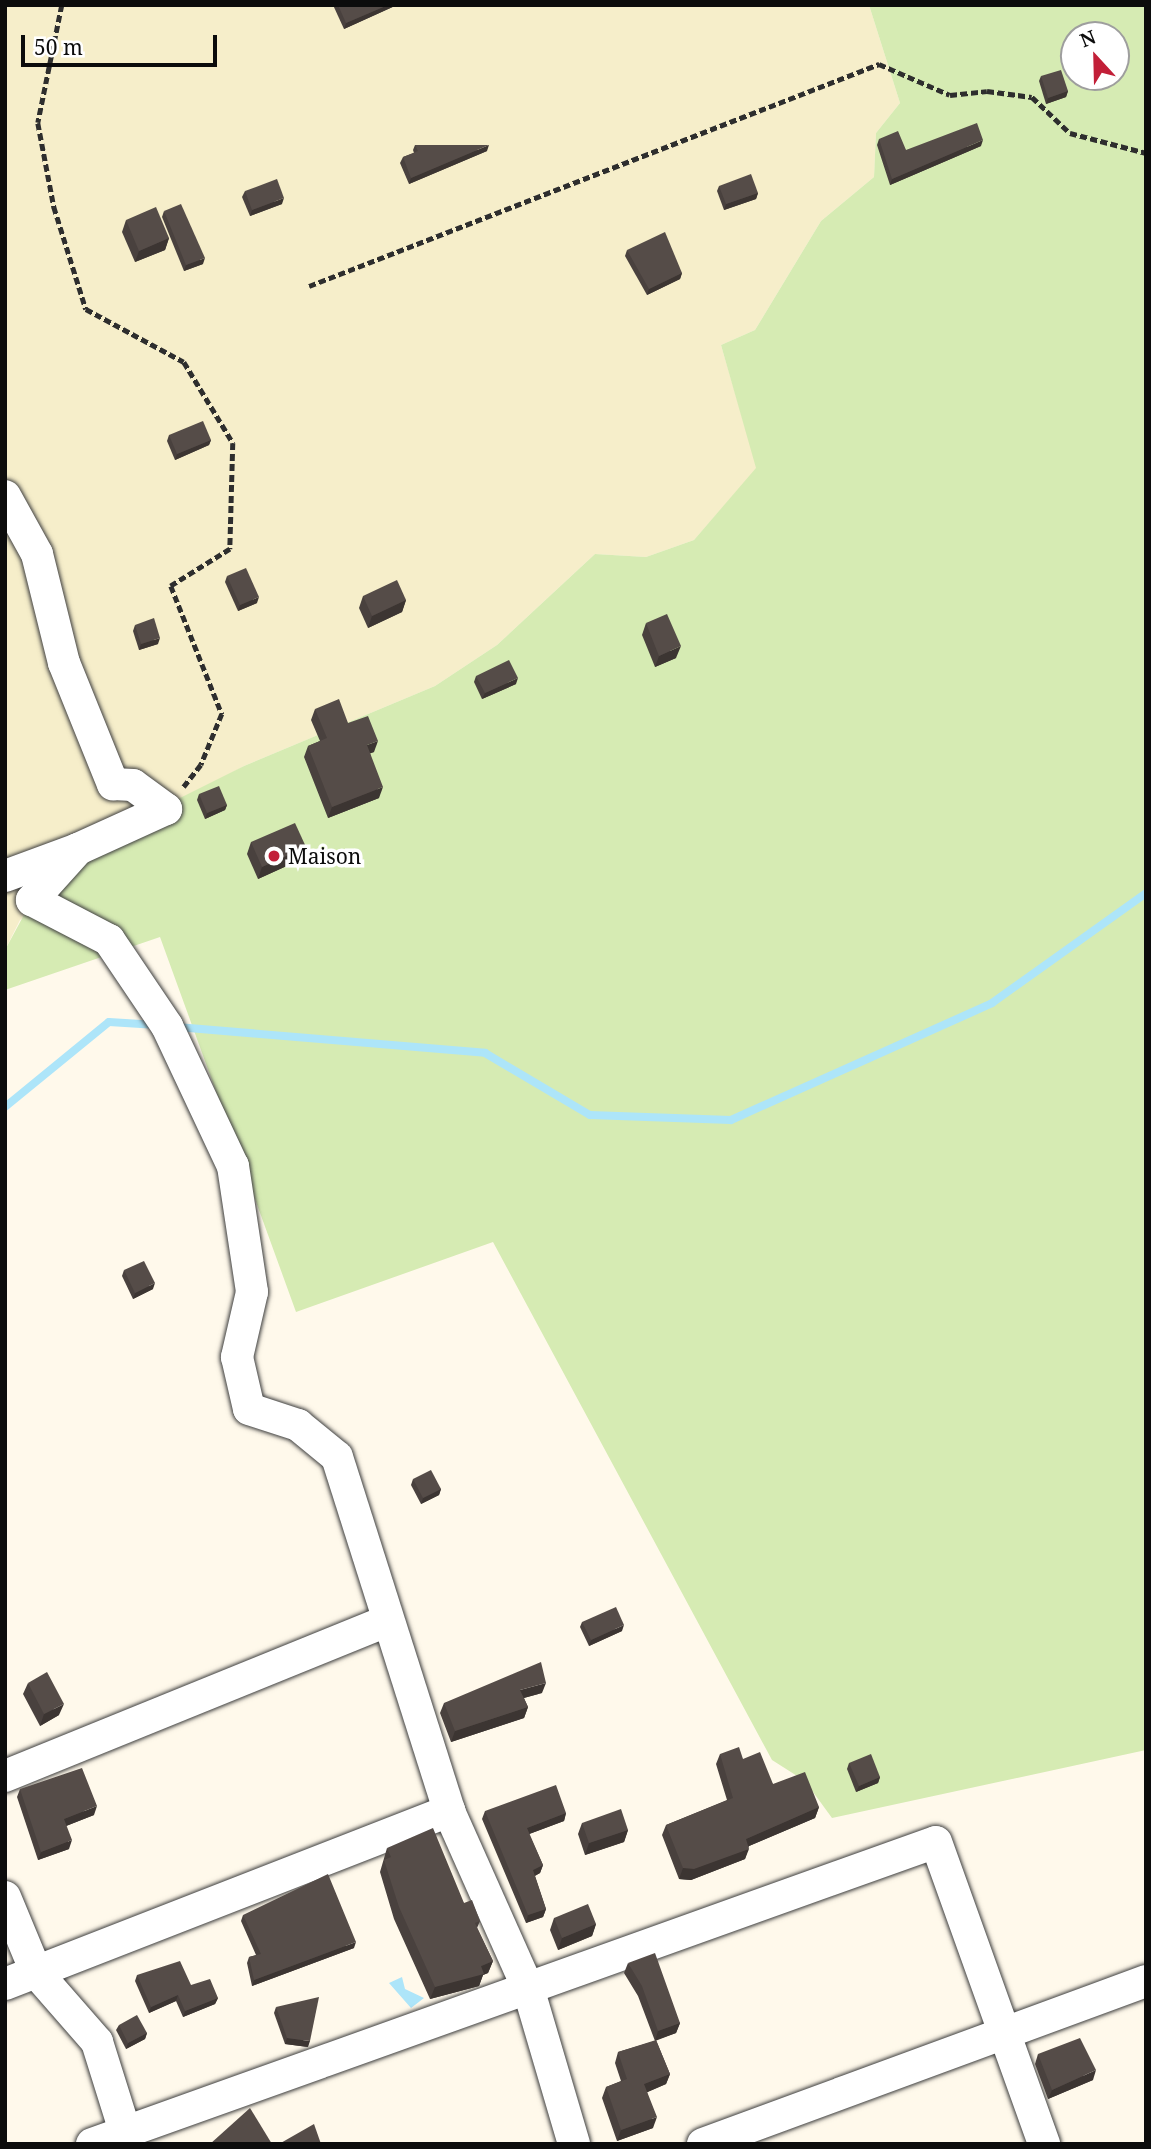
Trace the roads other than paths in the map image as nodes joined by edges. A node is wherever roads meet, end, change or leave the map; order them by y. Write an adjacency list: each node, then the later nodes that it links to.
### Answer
1 (5, 496): 2 (street)
2 (78, 849): 3 (street); 4 (street)
3 (5, 876)
4 (385, 1622): 5 (street); 6 (street)
5 (5, 1776)
6 (449, 1811): 8 (street); 11 (street)
7 (5, 1897): 8 (street)
8 (36, 1972): 10 (street); 13 (street)
9 (1146, 1981): 12 (street)
10 (5, 1984)
11 (528, 1991): 12 (street); 13 (street); 15 (street)
12 (1004, 2031): 16 (street); 17 (street)
13 (127, 2137): 14 (street)
14 (92, 2144)
15 (574, 2144)
16 (703, 2144)
17 (1044, 2144)

